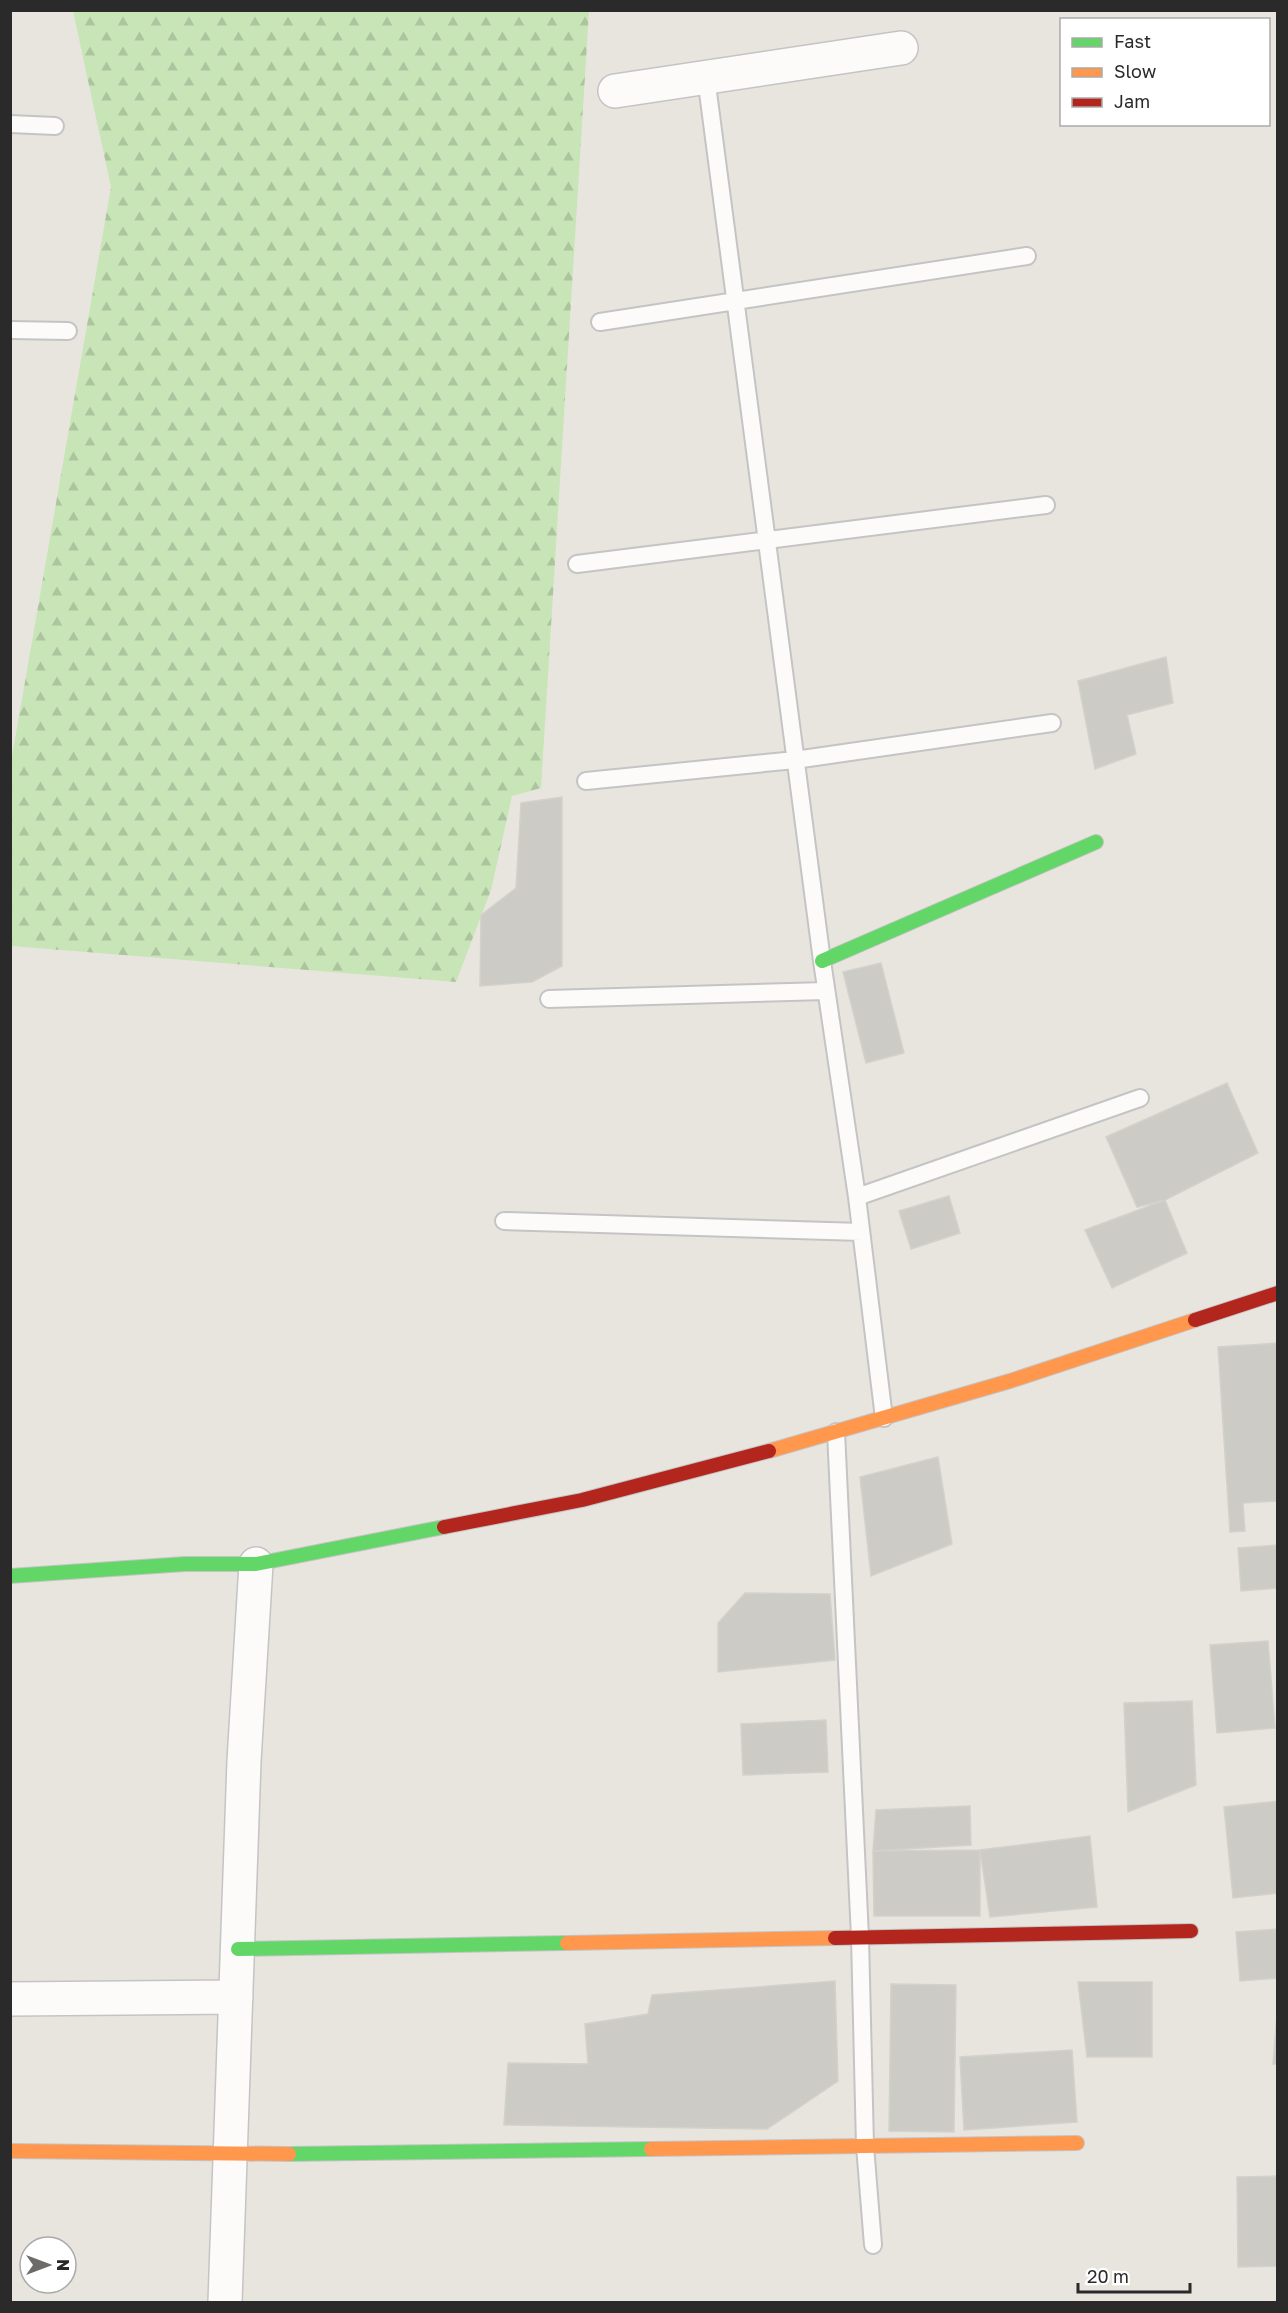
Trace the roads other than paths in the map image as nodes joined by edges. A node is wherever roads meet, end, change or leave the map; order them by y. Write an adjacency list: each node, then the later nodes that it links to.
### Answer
1 (901, 48): 2 (street)
2 (706, 77): 3 (street); 7 (lane)
3 (615, 91)
4 (10, 124): 5 (lane)
5 (55, 126)
6 (1027, 256): 7 (lane)
7 (735, 303): 8 (lane); 12 (lane)
8 (600, 322)
9 (10, 330): 10 (lane)
10 (68, 331)
11 (1046, 505): 12 (lane)
12 (766, 540): 13 (lane); 15 (lane)
13 (577, 564)
14 (1052, 723): 15 (lane)
15 (795, 760): 16 (lane); 18 (lane)
16 (586, 781)
17 (1096, 842): 18 (street)
18 (822, 961): 19 (lane)
19 (826, 991): 20 (lane); 22 (lane)
20 (549, 999)
21 (1140, 1098): 22 (lane)
22 (857, 1197): 24 (lane)
23 (504, 1221): 24 (lane)
24 (861, 1232): 26 (lane)
25 (1278, 1293): 26 (street)
26 (884, 1418): 27 (street)
27 (836, 1432): 28 (street); 31 (lane)
28 (256, 1564): 29 (street); 32 (street)
29 (10, 1576)
30 (1191, 1931): 31 (street)
31 (860, 1937): 32 (street); 36 (lane)
32 (238, 1949): 33 (street)
33 (236, 1997): 34 (street); 38 (street)
34 (10, 1999)
35 (1077, 2143): 36 (street)
36 (865, 2146): 38 (street); 39 (lane)
37 (10, 2151): 38 (street)
38 (231, 2155): 40 (street)
39 (873, 2245)
40 (225, 2302)

